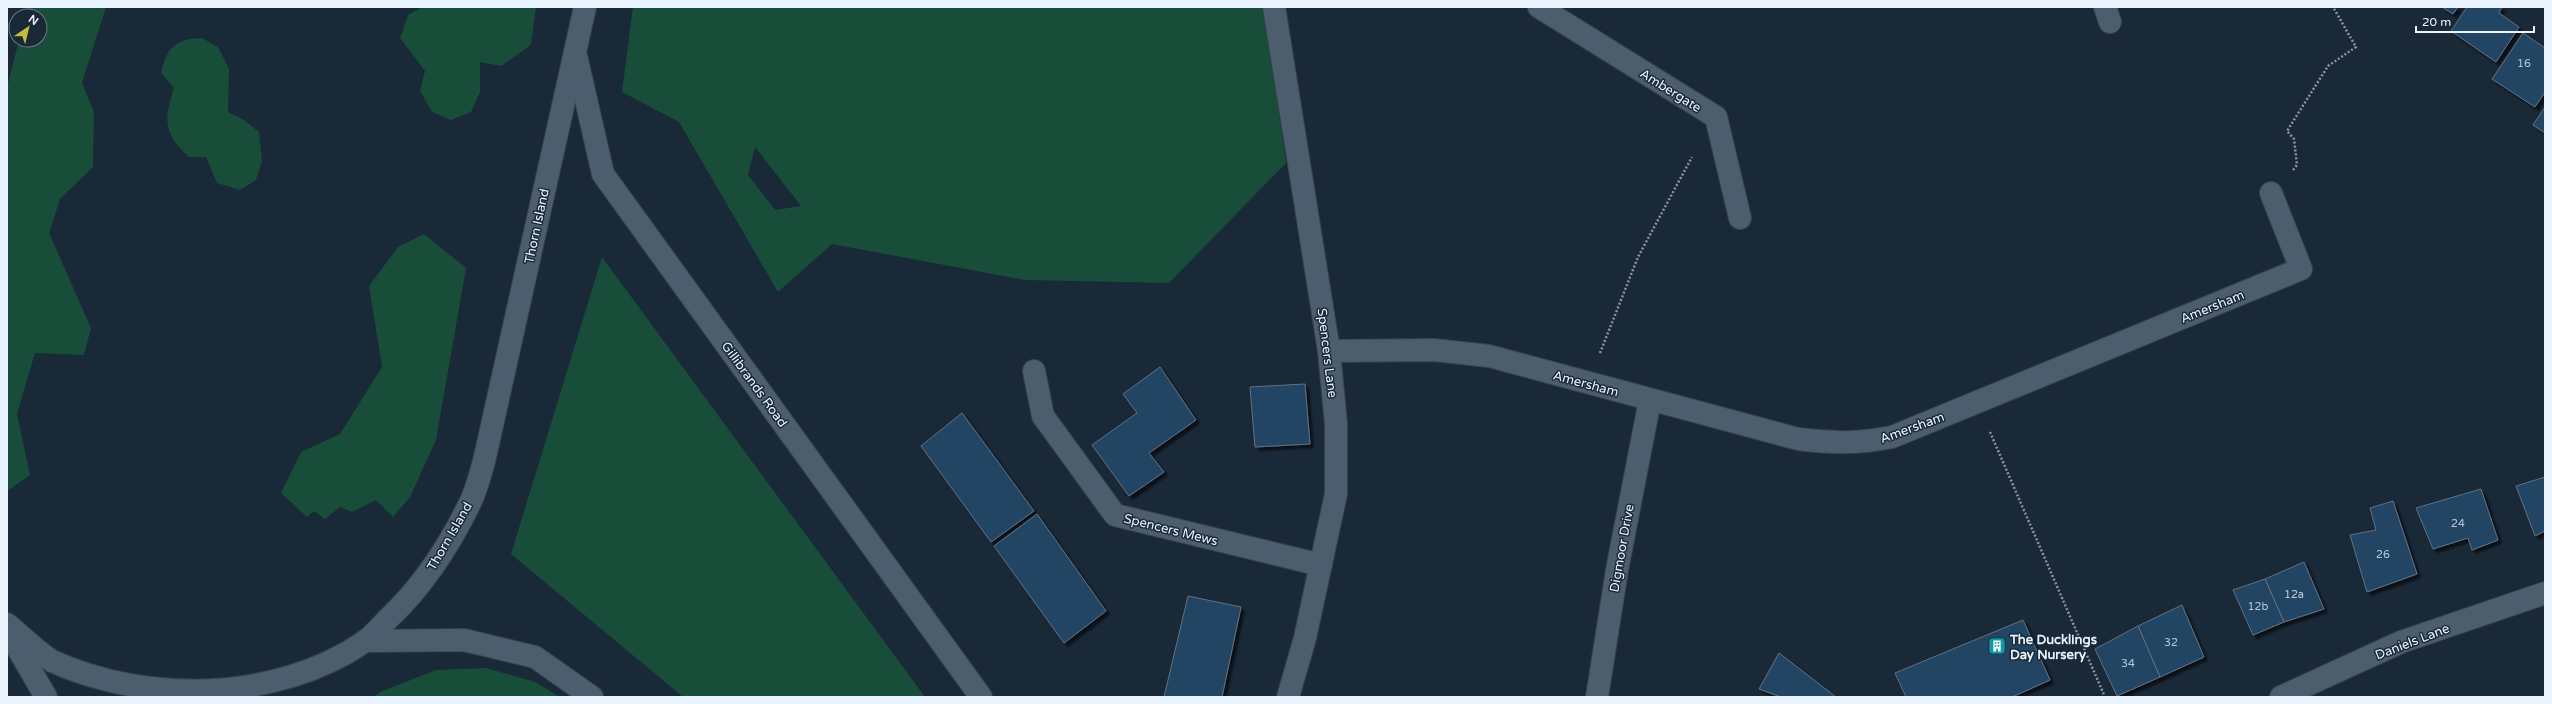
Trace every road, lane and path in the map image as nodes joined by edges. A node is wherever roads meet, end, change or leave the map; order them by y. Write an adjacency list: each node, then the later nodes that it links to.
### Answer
1 (584, 7): 5 (street, Thorn Island)
2 (1274, 7): 9 (street, Spencers Lane)
3 (1539, 7): 6 (street, Ambergate)
4 (2333, 7): 7 (path)
5 (574, 51): 18 (street, Thorn Island); 23 (street, Gillibrands Road)
6 (1716, 117): 8 (street, Ambergate); 11 (path)
7 (2271, 194): 13 (street, Amersham)
8 (1740, 218)
9 (1329, 351): 11 (street, Amersham); 14 (street, Spencers Lane)
10 (1034, 371): 14 (street, Spencers Mews)
11 (1588, 383): 12 (street, Amersham)
12 (1650, 400): 13 (street, Amersham); 25 (street, Digmoor Drive)
13 (1977, 402): 26 (path)
14 (1321, 565): 24 (street, Spencers Lane)
15 (2545, 593): 27 (street, Daniels Lane)
16 (7, 624): 19 (street, Thorn Island)
17 (7, 630): 20 (street)
18 (365, 641): 19 (street, Thorn Island); 22 (street)
19 (309, 672): 21 (street)
20 (46, 697)
21 (269, 697)
22 (592, 697)
23 (981, 697)
24 (1288, 697)
25 (1597, 697)
26 (2105, 697)
27 (2282, 697)

